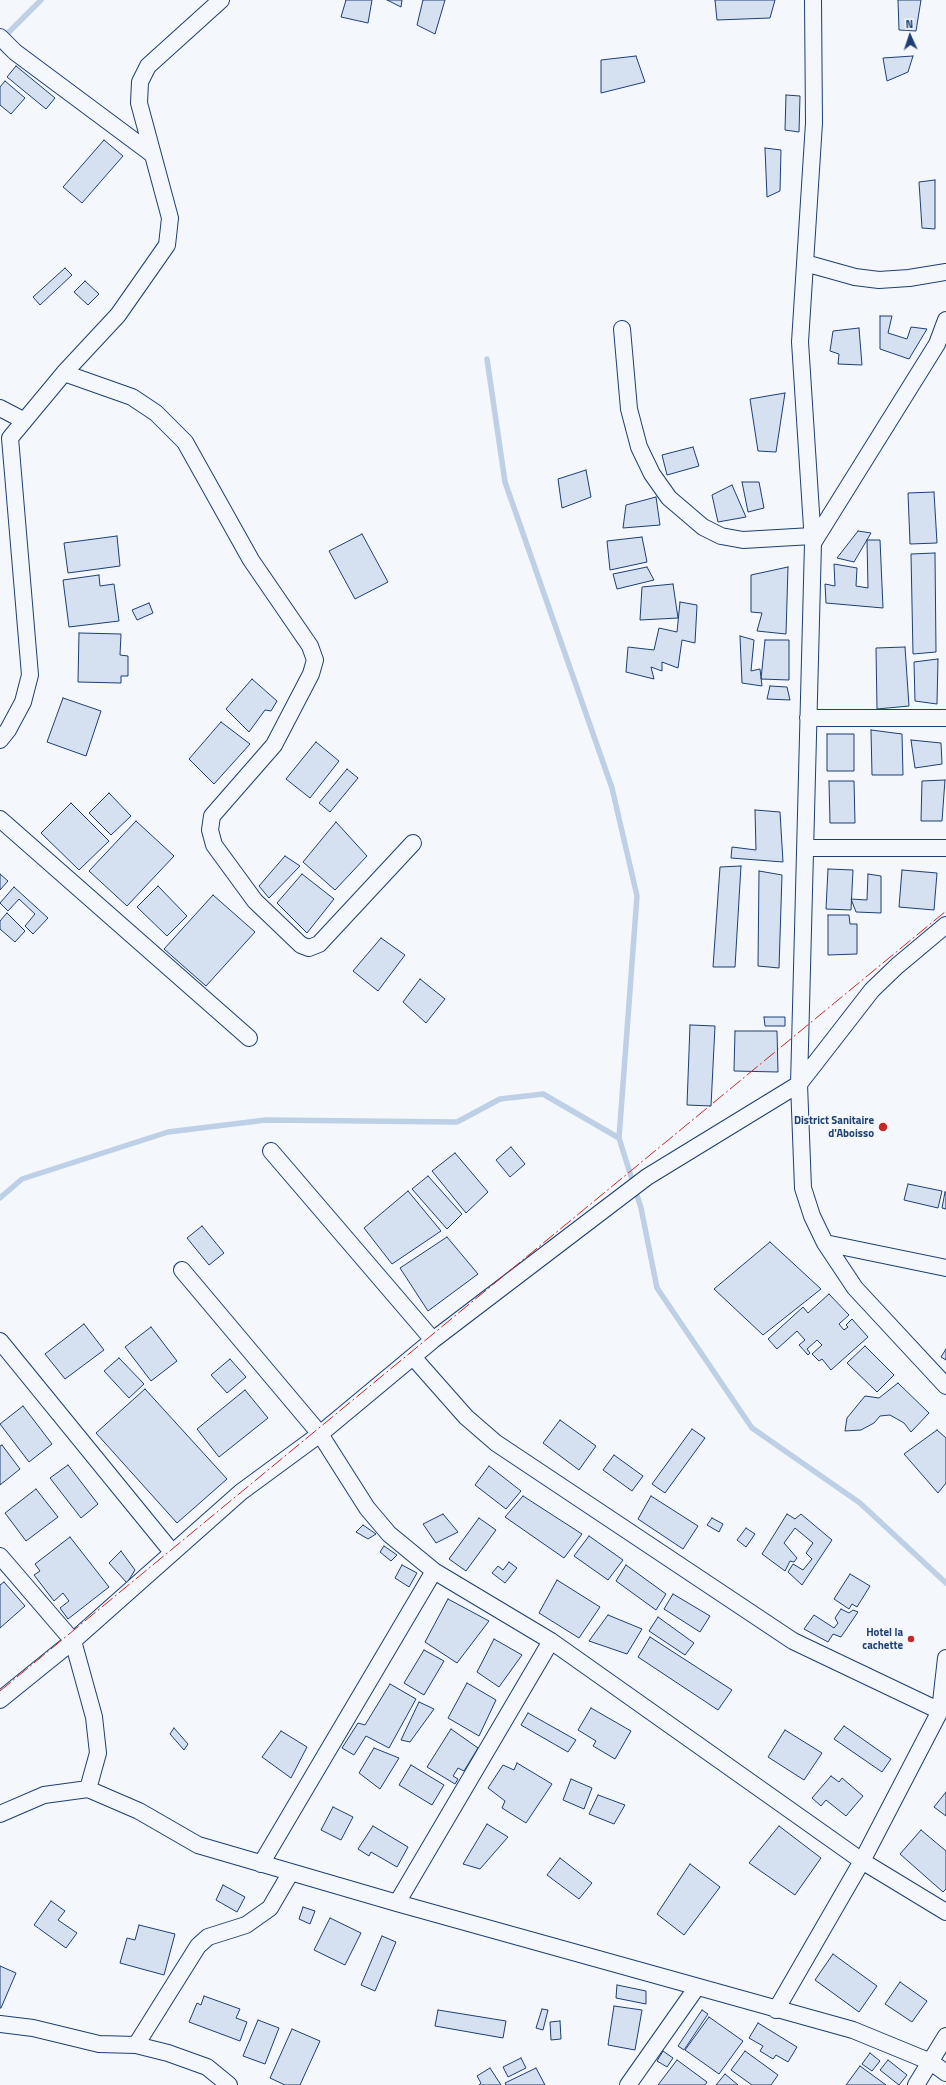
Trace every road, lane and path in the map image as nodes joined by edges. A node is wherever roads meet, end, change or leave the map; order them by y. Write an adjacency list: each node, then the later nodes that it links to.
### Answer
1 (221, 0): 4 (street)
2 (813, 0): 5 (street)
3 (0, 37): 4 (street)
4 (152, 154): 9 (street)
5 (805, 263): 6 (street); 13 (street)
6 (946, 272)
7 (946, 320): 13 (street)
8 (622, 329): 13 (street)
9 (64, 373): 11 (street); 18 (street)
10 (0, 408): 11 (street)
11 (23, 420): 12 (street)
12 (5, 443): 16 (street)
13 (813, 540): 14 (street)
14 (808, 718): 15 (street); 19 (street)
15 (946, 718)
16 (0, 740)
17 (0, 819): 22 (street)
18 (414, 843)
19 (805, 848): 20 (street); 23 (street)
20 (946, 848)
21 (946, 925): 23 (street)
22 (249, 1038)
23 (799, 1084): 25 (street); 28 (street)
24 (272, 1151): 28 (street)
25 (824, 1243): 26 (street); 31 (street)
26 (946, 1268)
27 (182, 1270): 32 (street)
28 (433, 1340): 30 (street)
29 (0, 1341): 33 (street)
30 (414, 1357): 32 (street); 41 (street)
31 (946, 1386)
32 (320, 1434): 33 (street); 35 (street)
33 (172, 1552): 36 (street)
34 (0, 1556): 36 (street)
35 (434, 1571): 37 (street); 45 (street)
36 (73, 1641): 40 (street); 42 (street)
37 (551, 1642): 44 (street); 47 (street)
38 (946, 1658): 39 (street)
39 (944, 1689): 41 (street)
40 (0, 1700)
41 (940, 1711): 44 (street)
42 (88, 1789): 43 (street); 45 (street)
43 (0, 1814)
44 (862, 1861): 48 (street); 50 (street)
45 (261, 1864): 46 (street)
46 (290, 1872): 47 (street); 53 (street)
47 (397, 1904): 49 (street)
48 (946, 1912)
49 (697, 1987): 50 (street); 57 (street)
50 (776, 2010): 54 (street)
51 (0, 2024): 53 (street)
52 (946, 2036): 54 (street)
53 (136, 2045): 56 (street)
54 (931, 2062): 55 (street); 58 (street)
55 (946, 2073)
56 (230, 2085)
57 (628, 2085)
58 (916, 2085)

